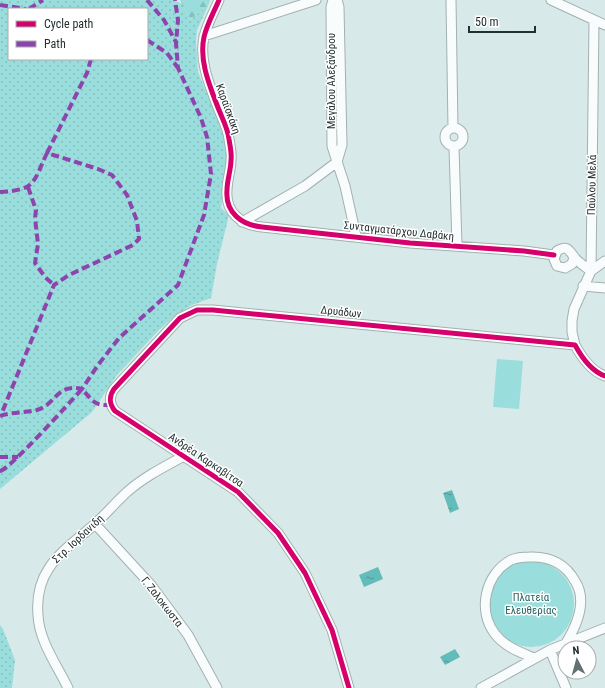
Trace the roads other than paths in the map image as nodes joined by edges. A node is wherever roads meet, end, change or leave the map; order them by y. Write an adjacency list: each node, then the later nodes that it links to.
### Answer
1 (219, 0): 9 (street, Καραϊσκάκη)
2 (316, 0): 9 (street)
3 (333, 0): 12 (street, Μεγάλου Αλεξάνδρου)
4 (338, 0): 12 (street, Μεγάλου Αλεξάνδρου)
5 (451, 0): 10 (street)
6 (551, 0): 7 (street)
7 (594, 20): 8 (street); 19 (street, Παύλου Μελά)
8 (605, 24)
9 (204, 36): 13 (street, Καραϊσκάκη)
10 (453, 128): 11 (street); 11 (street)
11 (454, 147): 15 (street)
12 (337, 162): 13 (street); 14 (street, Μεγάλου Αλεξάνδρου)
13 (242, 222): 14 (street, Συνταγματάρχου Δαβάκη)
14 (356, 236): 15 (street, Συνταγματάρχου Δαβάκη)
15 (457, 246): 16 (street, Συνταγματάρχου Δαβάκη)
16 (554, 255): 17 (street); 17 (street)
17 (574, 257): 19 (street)
18 (605, 261): 19 (street)
19 (591, 271): 20 (street, Παύλου Μελά)
20 (583, 286): 21 (street); 22 (street, Παύλου Μελά)
21 (605, 288)
22 (575, 345): 23 (street); 24 (street, Δρυάδων)
23 (605, 376)
24 (113, 408): 25 (street, Ανδρέα Καρκαβίτσα)
25 (184, 456): 26 (street, Στρ. Ιορδανιδη); 37 (street, Ανδρέα Καρκαβίτσα)
26 (95, 524): 33 (street, Στρ. Ιορδανιδη); 36 (street, Γ. Ζαλοκωστα)
27 (605, 628): 29 (street)
28 (568, 640): 32 (street)
29 (574, 640)
30 (557, 647): 31 (street)
31 (550, 650): 32 (street); 39 (street)
32 (534, 658): 38 (street)
33 (63, 678): 34 (street, Στρ. Ιορδανιδη); 35 (street, Στρ. Ιορδανιδη)
34 (68, 688)
35 (75, 688)
36 (217, 688)
37 (349, 688)
38 (481, 688)
39 (566, 688)

